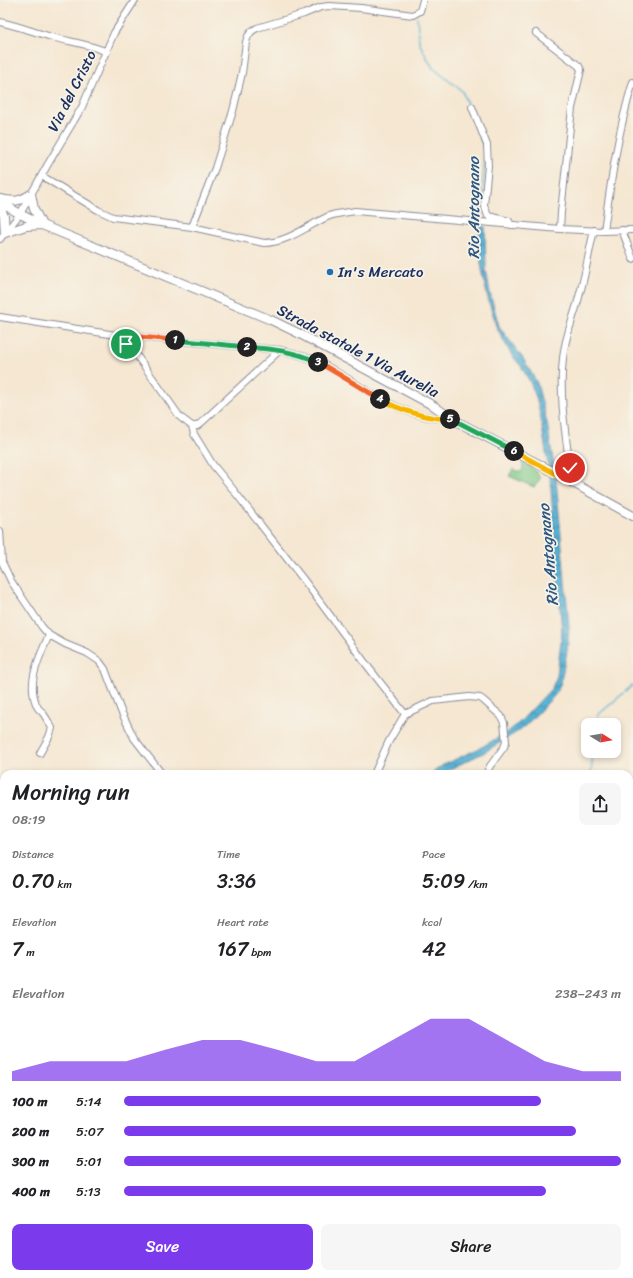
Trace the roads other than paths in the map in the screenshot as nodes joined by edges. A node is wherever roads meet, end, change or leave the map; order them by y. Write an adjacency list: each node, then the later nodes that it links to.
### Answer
1 (135, 0): 5 (street, Via del Cristo)
2 (424, 0): 15 (street)
3 (0, 22): 5 (street)
4 (536, 33): 16 (street)
5 (107, 52): 8 (street, Via del Cristo)
6 (633, 82): 20 (street)
7 (472, 107): 14 (street)
8 (42, 176): 9 (street, Via del Cristo); 15 (street)
9 (31, 194): 10 (main road); 12 (street, Via del Cristo); 13 (main road)
10 (0, 200): 12 (main road, Strada statale 1 Via Aurelia)
11 (0, 207): 21 (main road)
12 (20, 214): 13 (main road, Strada statale 1 Via Aurelia); 21 (street, Via del Cristo)
13 (42, 225): 21 (main road); 26 (main road, Strada statale 1 Via Aurelia)
14 (511, 225): 15 (street); 16 (street)
15 (192, 227)
16 (560, 229): 17 (street)
17 (594, 230): 20 (street); 28 (street)
18 (622, 230): 19 (street); 20 (street); 22 (street)
19 (633, 230)
20 (604, 231)
21 (3, 236)
22 (633, 259)
23 (0, 317): 24 (street)
24 (116, 335): 25 (street); 27 (street)
25 (280, 350): 26 (street); 27 (street)
26 (452, 419): 28 (main road, Strada statale 1 Via Aurelia)
27 (192, 426): 32 (street)
28 (564, 478): 29 (main road, Strada statale 1 Via Aurelia)
29 (633, 516)
30 (0, 531): 31 (street)
31 (49, 635): 33 (street); 34 (street)
32 (405, 714): 35 (street); 36 (street)
33 (40, 753)
34 (159, 770)
35 (376, 770)
36 (488, 770)

